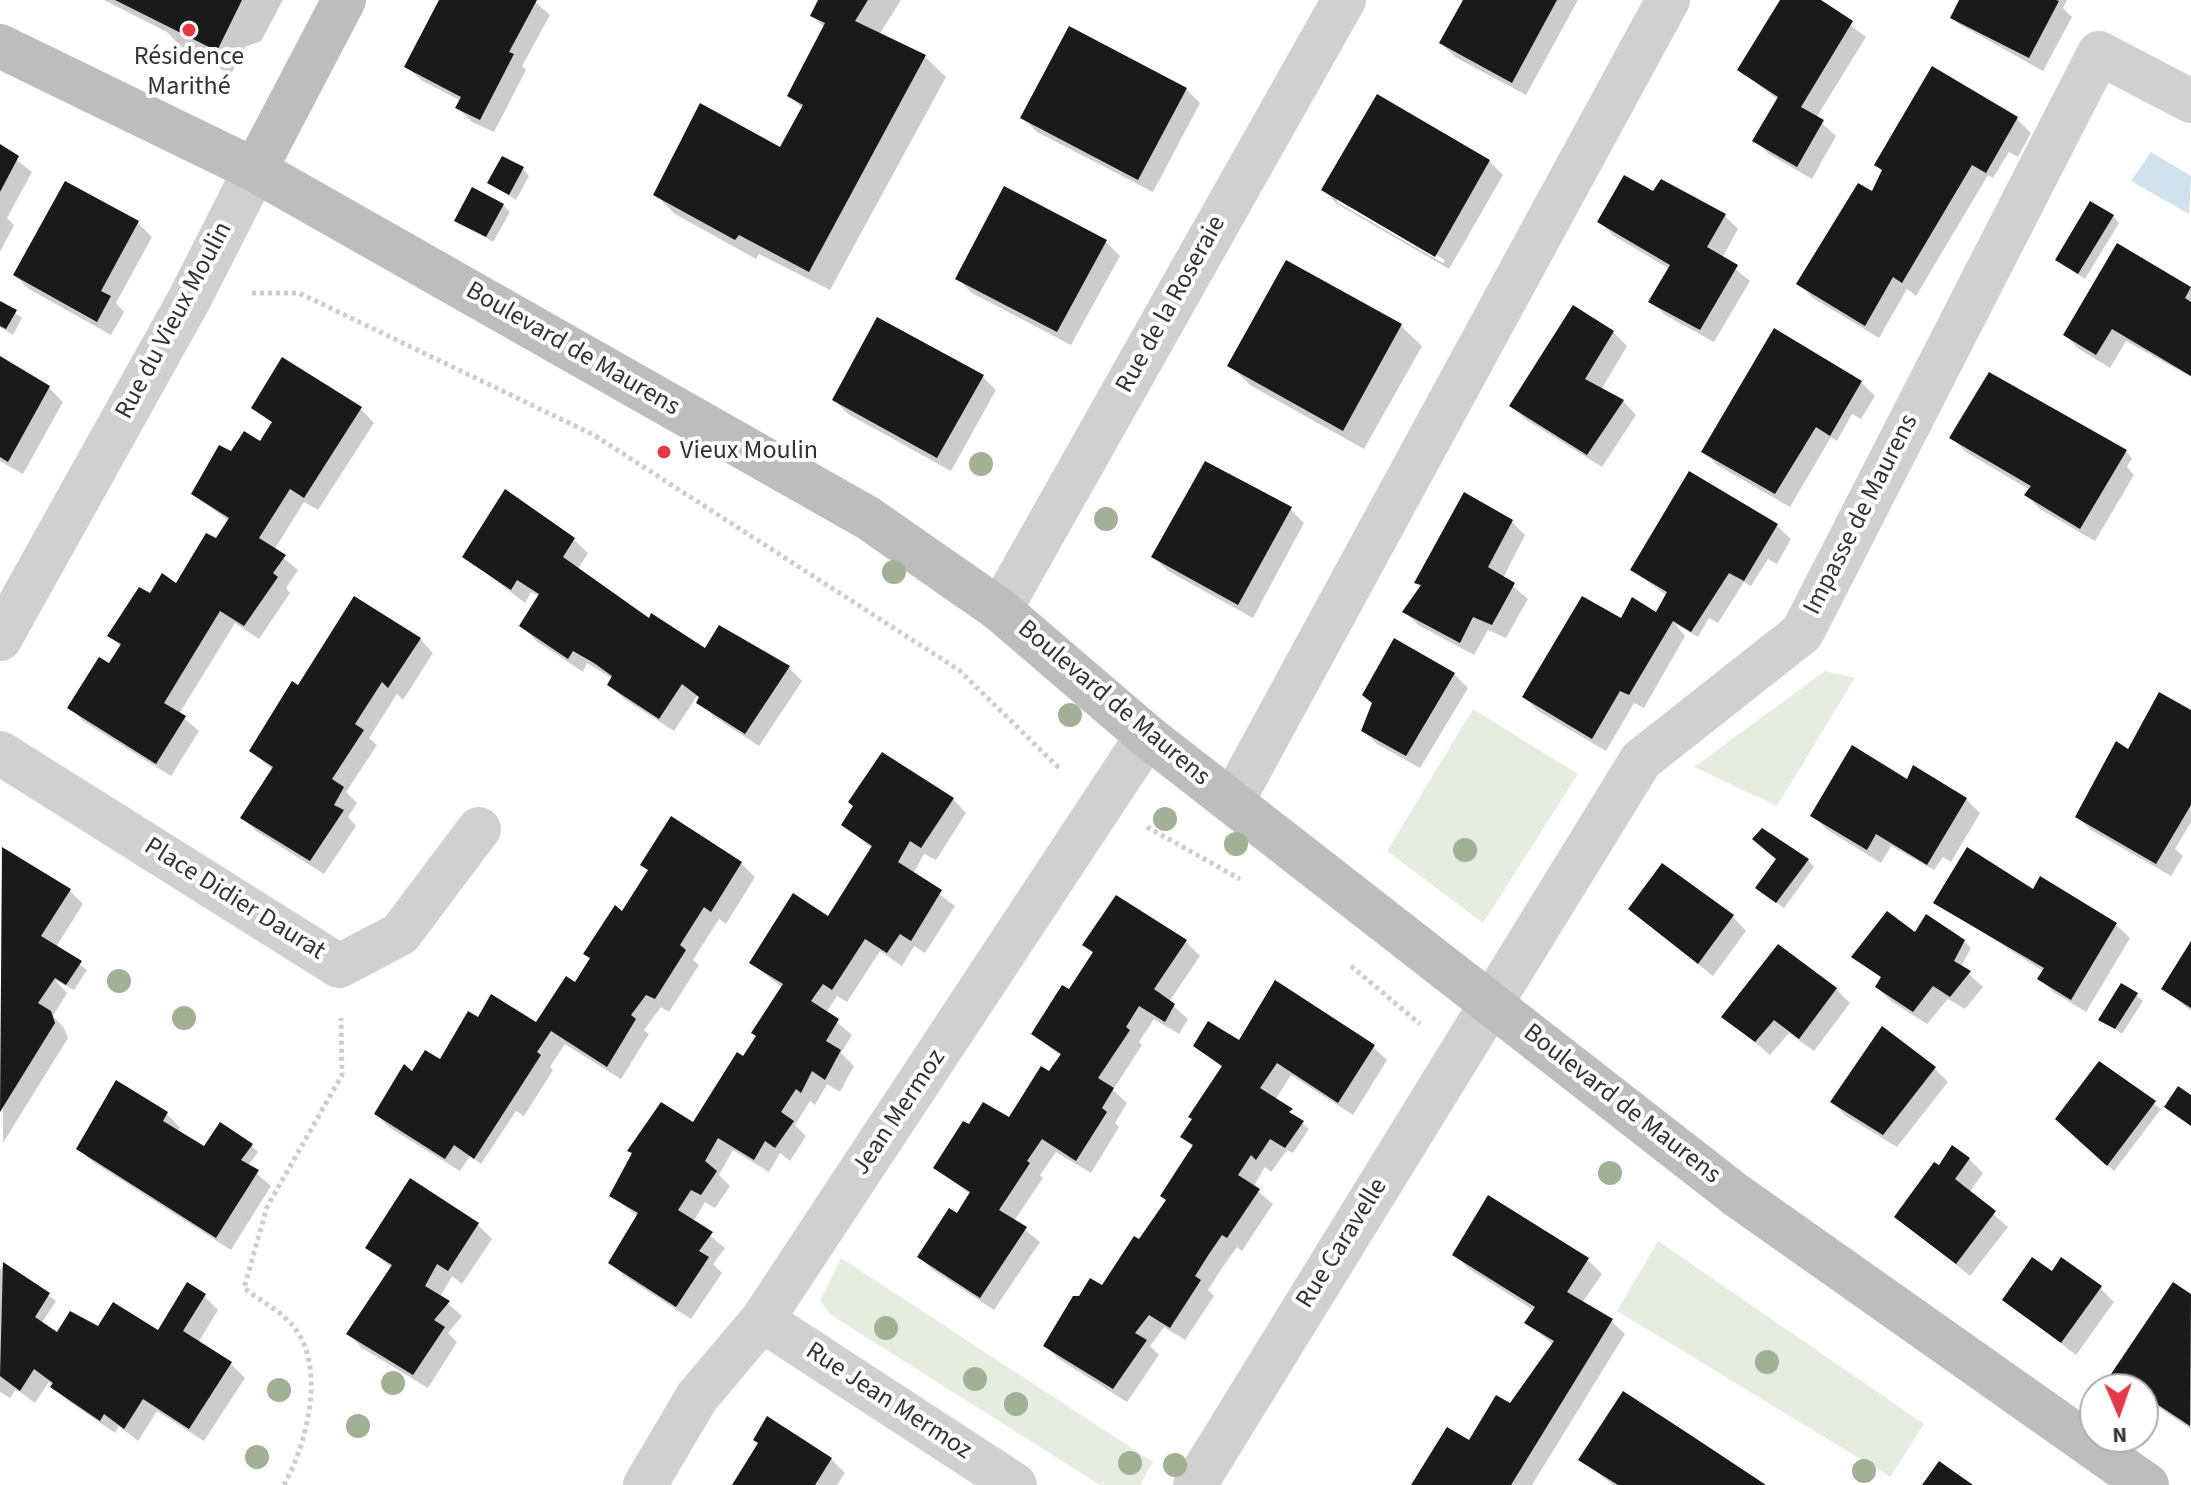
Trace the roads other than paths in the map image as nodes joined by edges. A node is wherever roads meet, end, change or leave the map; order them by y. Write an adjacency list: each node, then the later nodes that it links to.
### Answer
1 (344, 0): 6 (street, Rue du Vieux Moulin)
2 (1344, 0): 7 (street, Rue de la Roseraie)
3 (1668, 0): 11 (street)
4 (0, 46): 6 (street, Boulevard de Maurens)
5 (2191, 101): 13 (street, Impasse de Maurens)
6 (255, 170): 7 (street, Boulevard de Maurens); 8 (street, Rue du Vieux Moulin)
7 (1000, 610): 9 (street, Boulevard de Maurens)
8 (0, 639)
9 (1147, 736): 11 (street, Boulevard de Maurens); 14 (street, Jean Mermoz)
10 (0, 753): 12 (street, Place Didier Daurat)
11 (1232, 802): 13 (street, Boulevard de Maurens)
12 (479, 829)
13 (1490, 1003): 17 (street, Rue Caravelle); 18 (street, Boulevard de Maurens)
14 (762, 1320): 15 (street, Jean Mermoz); 16 (street, Rue Jean Mermoz)
15 (645, 1485)
16 (1015, 1485)
17 (1195, 1485)
18 (2147, 1485)

